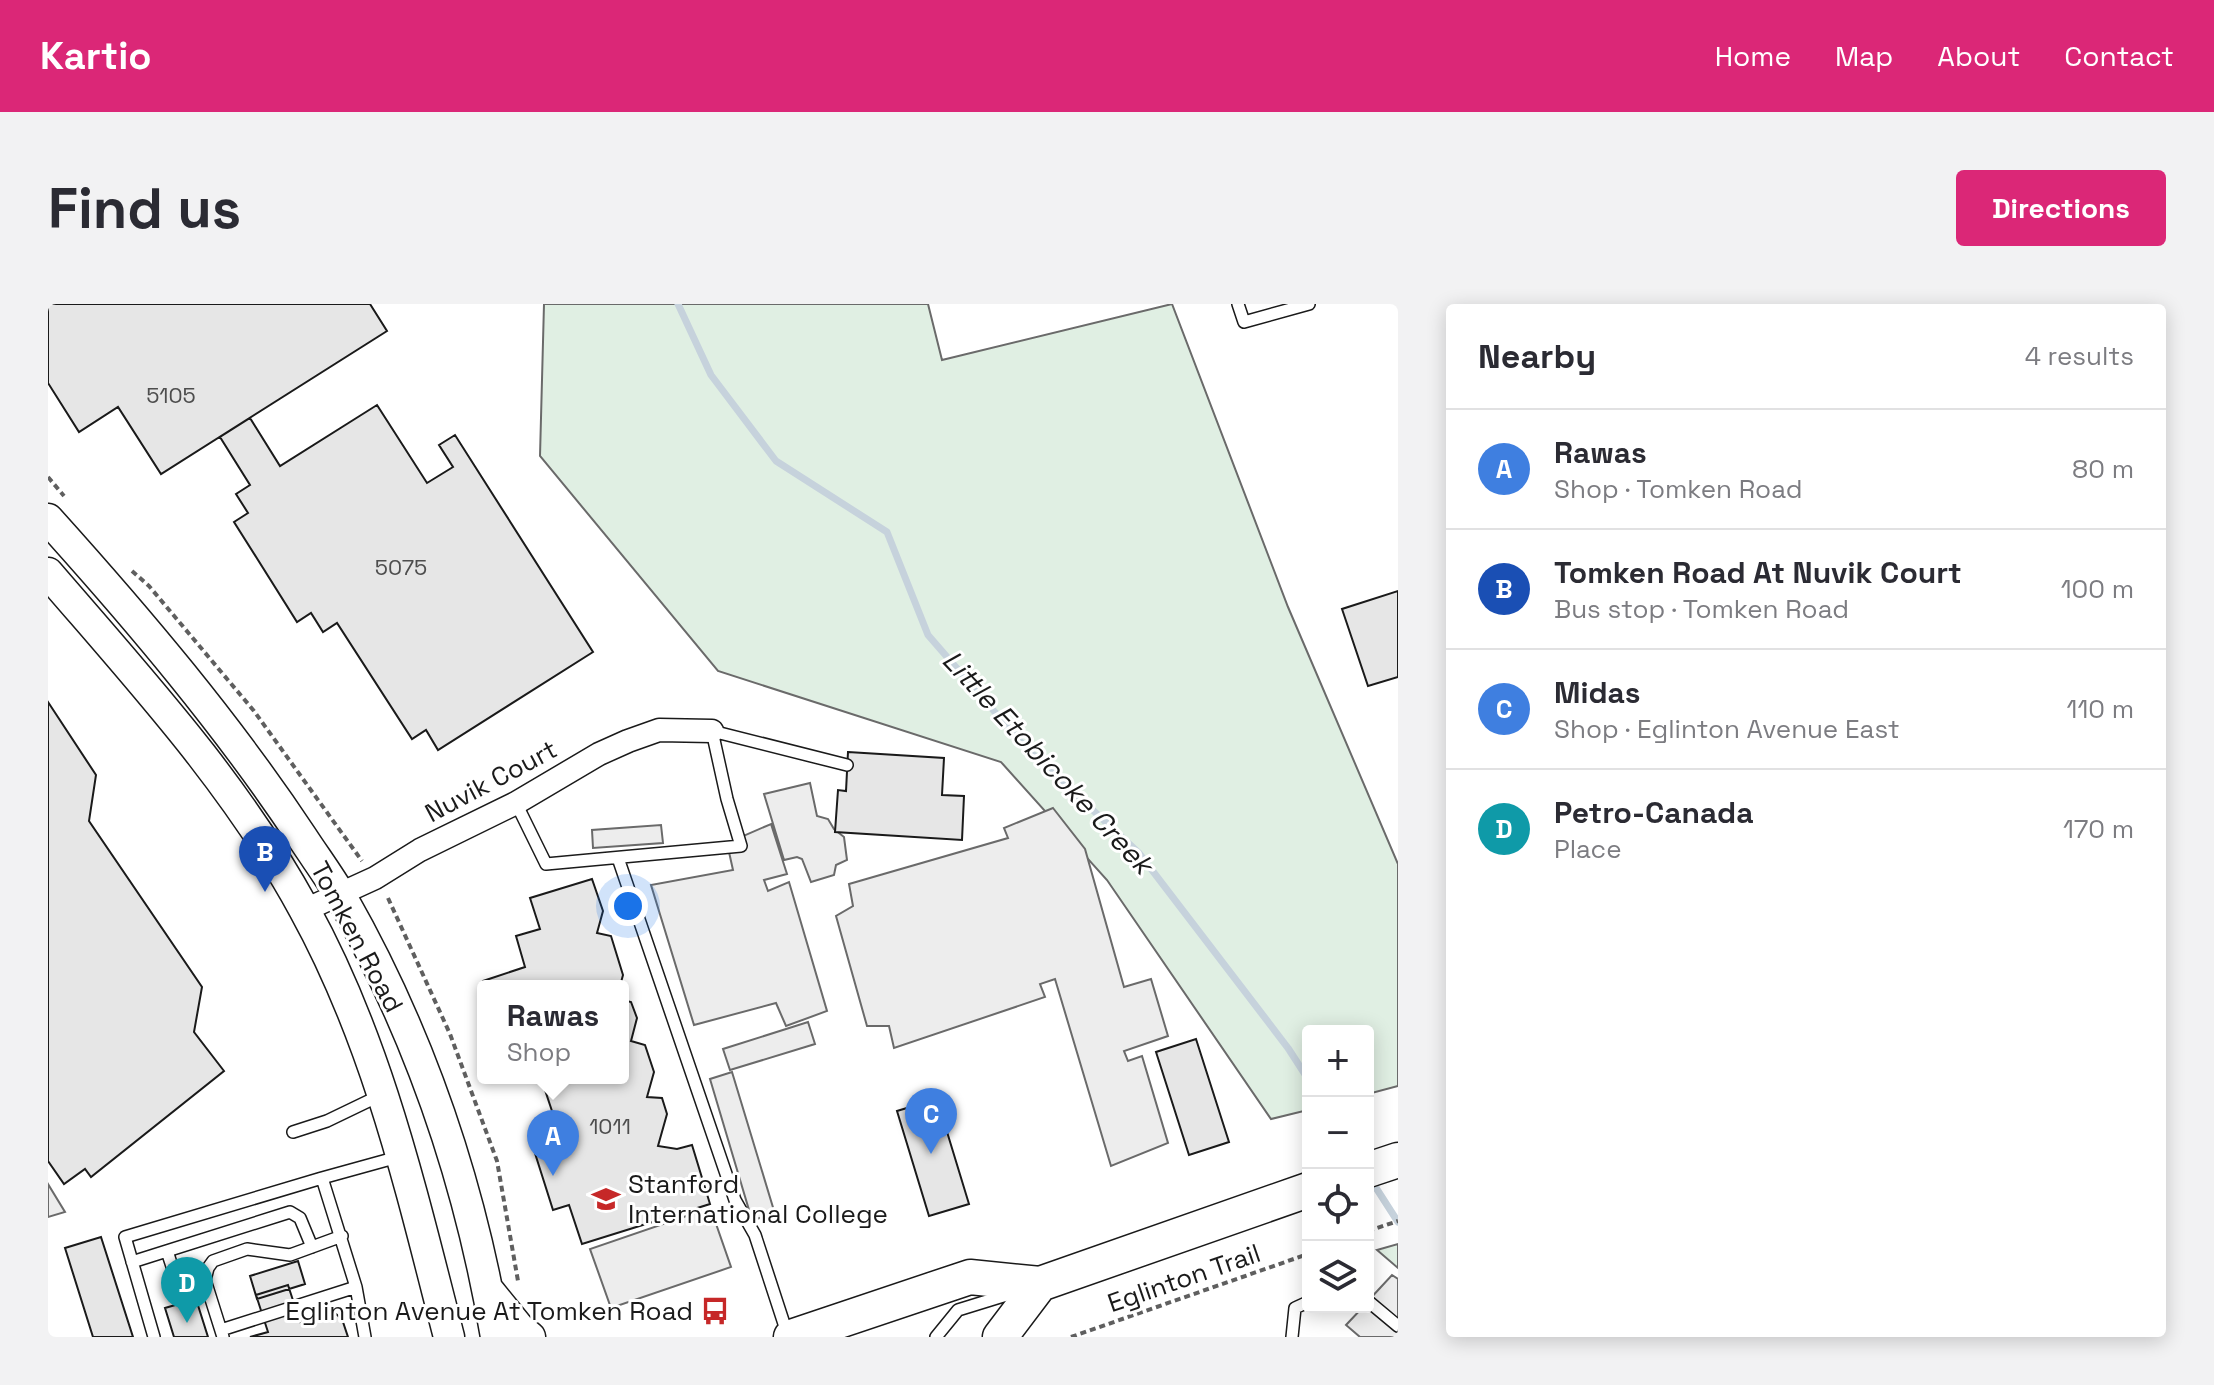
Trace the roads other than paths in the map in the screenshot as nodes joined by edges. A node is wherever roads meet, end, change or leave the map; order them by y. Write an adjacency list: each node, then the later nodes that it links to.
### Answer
1 (1238, 304): 2 (lane)
2 (1309, 304)
3 (48, 519): 9 (main road, Tomken Road)
4 (48, 573): 10 (main road, Tomken Road)
5 (712, 731): 6 (lane); 7 (street, Nuvik Court); 8 (lane)
6 (847, 765)
7 (516, 803): 8 (lane); 9 (street, Nuvik Court)
8 (618, 858): 35 (lane)
9 (340, 894): 10 (street, Nuvik Court); 22 (main road, Tomken Road)
10 (305, 910): 11 (main road, Tomken Road)
11 (384, 1093): 12 (lane); 13 (main road, Tomken Road)
12 (293, 1132)
13 (403, 1156): 14 (lane); 21 (main road, Tomken Road)
14 (322, 1178): 16 (lane); 19 (lane)
15 (1302, 1196): 20 (main road)
16 (342, 1236): 17 (lane); 23 (lane)
17 (312, 1247): 18 (lane); 28 (lane)
18 (167, 1251): 19 (lane); 24 (lane)
19 (132, 1262): 29 (lane)
20 (1040, 1284): 35 (main road); 36 (lane); 37 (main road)
21 (438, 1285): 31 (main road); 32 (main road, Tomken Road)
22 (485, 1286): 33 (main road, Tomken Road); 34 (main road)
23 (356, 1287): 28 (lane); 30 (lane)
24 (184, 1303)
25 (1302, 1305): 38 (lane)
26 (1374, 1306): 27 (lane)
27 (1398, 1326)
28 (222, 1334)
29 (154, 1337)
30 (365, 1337)
31 (433, 1337)
32 (449, 1337)
33 (496, 1337)
34 (530, 1337)
35 (790, 1337)
36 (936, 1337)
37 (1000, 1337)
38 (1292, 1337)

